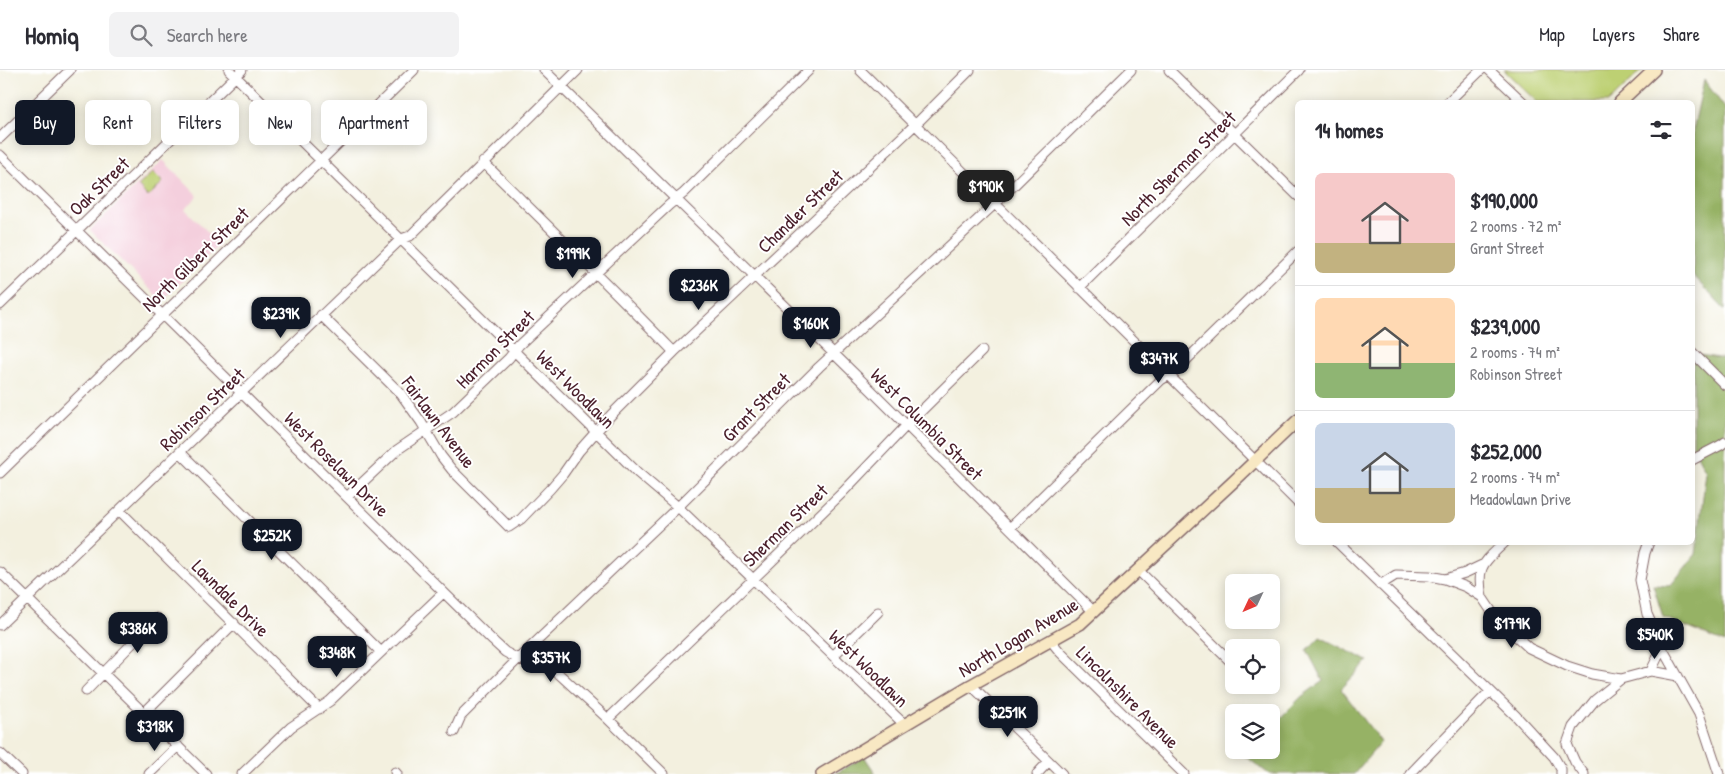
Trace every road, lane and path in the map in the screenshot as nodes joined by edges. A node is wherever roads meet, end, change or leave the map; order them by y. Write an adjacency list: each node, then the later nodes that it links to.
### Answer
1 (70, 70): 21 (street)
2 (414, 70): 23 (street, North Gilbert Street)
3 (544, 70): 15 (street, West Columbia Street)
4 (578, 70): 15 (street, Robinson Street)
5 (809, 70): 26 (street, Harmon Street)
6 (860, 70): 19 (street)
7 (970, 70): 19 (street, Chandler Street)
8 (1131, 70): 27 (street, Grant Street)
9 (1169, 70): 20 (street)
10 (1299, 70): 20 (street, North Sherman Street)
11 (1480, 70): 16 (street)
12 (1489, 70): 17 (street)
13 (1654, 70): 18 (street)
14 (235, 72): 23 (street, West Woodlawn); 28 (street, Oak Street)
15 (561, 86): 24 (street, Robinson Street); 26 (street, West Columbia Street)
16 (1450, 100)
17 (1521, 100)
18 (1622, 100)
19 (915, 124): 27 (street); 32 (street, Chandler Street)
20 (1235, 134): 25 (street); 33 (street, North Sherman Street)
21 (0, 138)
22 (0, 155): 28 (street, West Roselawn Drive)
23 (320, 160): 29 (street, West Woodlawn); 35 (street, North Gilbert Street)
24 (483, 162): 29 (street, Robinson Street); 31 (street)
25 (1295, 193)
26 (676, 200): 31 (street, Harmon Street); 32 (street, West Columbia Street)
27 (994, 204): 33 (street); 40 (street, Grant Street)
28 (77, 230): 34 (street, Oak Street); 35 (street, West Roselawn Drive)
29 (401, 239): 36 (street, Robinson Street); 37 (street, West Woodlawn)
30 (1295, 254): 42 (street)
31 (597, 273): 37 (street, Harmon Street); 39 (street)
32 (754, 277): 39 (street, Chandler Street); 40 (street, West Columbia Street)
33 (1079, 288): 42 (street)
34 (0, 305)
35 (162, 314): 44 (street, West Roselawn Drive); 53 (street, North Gilbert Street)
36 (321, 315): 44 (street, Robinson Street); 47 (street, Fairlawn Avenue)
37 (515, 351): 47 (street, Harmon Street); 48 (street, West Woodlawn)
38 (982, 351): 46 (street, Sherman Street)
39 (674, 352): 48 (street, Chandler Street)
40 (833, 355): 46 (street, West Columbia Street); 56 (street, Grant Street)
41 (1695, 355): 43 (street)
42 (1168, 376): 52 (street); 59 (street)
43 (1725, 385)
44 (241, 393): 50 (street, Robinson Street); 54 (street, West Roselawn Drive)
45 (1295, 423): 52 (street, North Logan Avenue)
46 (906, 426): 59 (street, West Columbia Street); 66 (street, Sherman Street)
47 (425, 431): 54 (street, Harmon Street); 58 (street, Fairlawn Avenue)
48 (596, 432): 56 (street, West Woodlawn); 58 (street, Chandler Street)
49 (1725, 442): 51 (street)
50 (180, 452): 57 (street, Robinson Street); 79 (street)
51 (1695, 458)
52 (1255, 462): 55 (street); 64 (street, North Logan Avenue)
53 (0, 472)
54 (347, 497): 69 (street, West Roselawn Drive)
55 (1295, 500)
56 (678, 507): 66 (street, West Woodlawn); 82 (street, Grant Street)
57 (120, 511): 71 (street, Robinson Street); 75 (street, Lawndale Drive)
58 (509, 528)
59 (1010, 528): 73 (street, West Columbia Street)
60 (1340, 545): 68 (street)
61 (1501, 545): 63 (street)
62 (1649, 545): 78 (street)
63 (1482, 565): 67 (street); 70 (street)
64 (1138, 570): 73 (street, North Logan Avenue); 81 (street)
65 (0, 572): 71 (street)
66 (753, 579): 80 (street, West Woodlawn); 92 (street, Sherman Street)
67 (1445, 579): 68 (street); 70 (street)
68 (1380, 585): 89 (street)
69 (443, 593): 79 (street); 82 (street, West Roselawn Drive)
70 (1482, 596): 86 (street)
71 (27, 599): 76 (street, Robinson Street); 84 (street)
72 (878, 612): 80 (street)
73 (1094, 612): 77 (street, North Logan Avenue)
74 (156, 618): 84 (street)
75 (234, 623): 90 (street, Lawndale Drive); 91 (street)
76 (0, 625)
77 (1051, 641): 87 (street, North Logan Avenue); 106 (street, Lincolnshire Avenue)
78 (1662, 648): 83 (street); 85 (street)
79 (381, 652): 90 (street)
80 (833, 656): 93 (street, West Woodlawn)
81 (1225, 656)
82 (518, 659): 92 (street, West Roselawn Drive); 94 (street, Grant Street)
83 (1651, 671): 85 (street); 86 (street)
84 (103, 674): 88 (street); 91 (street)
85 (1678, 676): 110 (street)
86 (1621, 679): 109 (street)
87 (971, 685): 93 (street, North Logan Avenue); 97 (street)
88 (86, 691)
89 (1489, 692): 107 (street); 108 (street)
90 (319, 709): 101 (street)
91 (144, 713): 95 (street)
92 (608, 719): 102 (street, West Roselawn Drive)
93 (905, 725): 103 (street, North Logan Avenue)
94 (454, 732)
95 (178, 746): 99 (street); 100 (street)
96 (0, 753): 98 (street)
97 (1049, 762): 104 (street); 105 (street)
98 (22, 774)
99 (149, 774)
100 (206, 774)
101 (242, 774)
102 (664, 774)
103 (822, 774)
104 (1037, 774)
105 (1062, 774)
106 (1184, 774)
107 (1410, 774)
108 (1561, 774)
109 (1584, 774)
110 (1719, 774)

